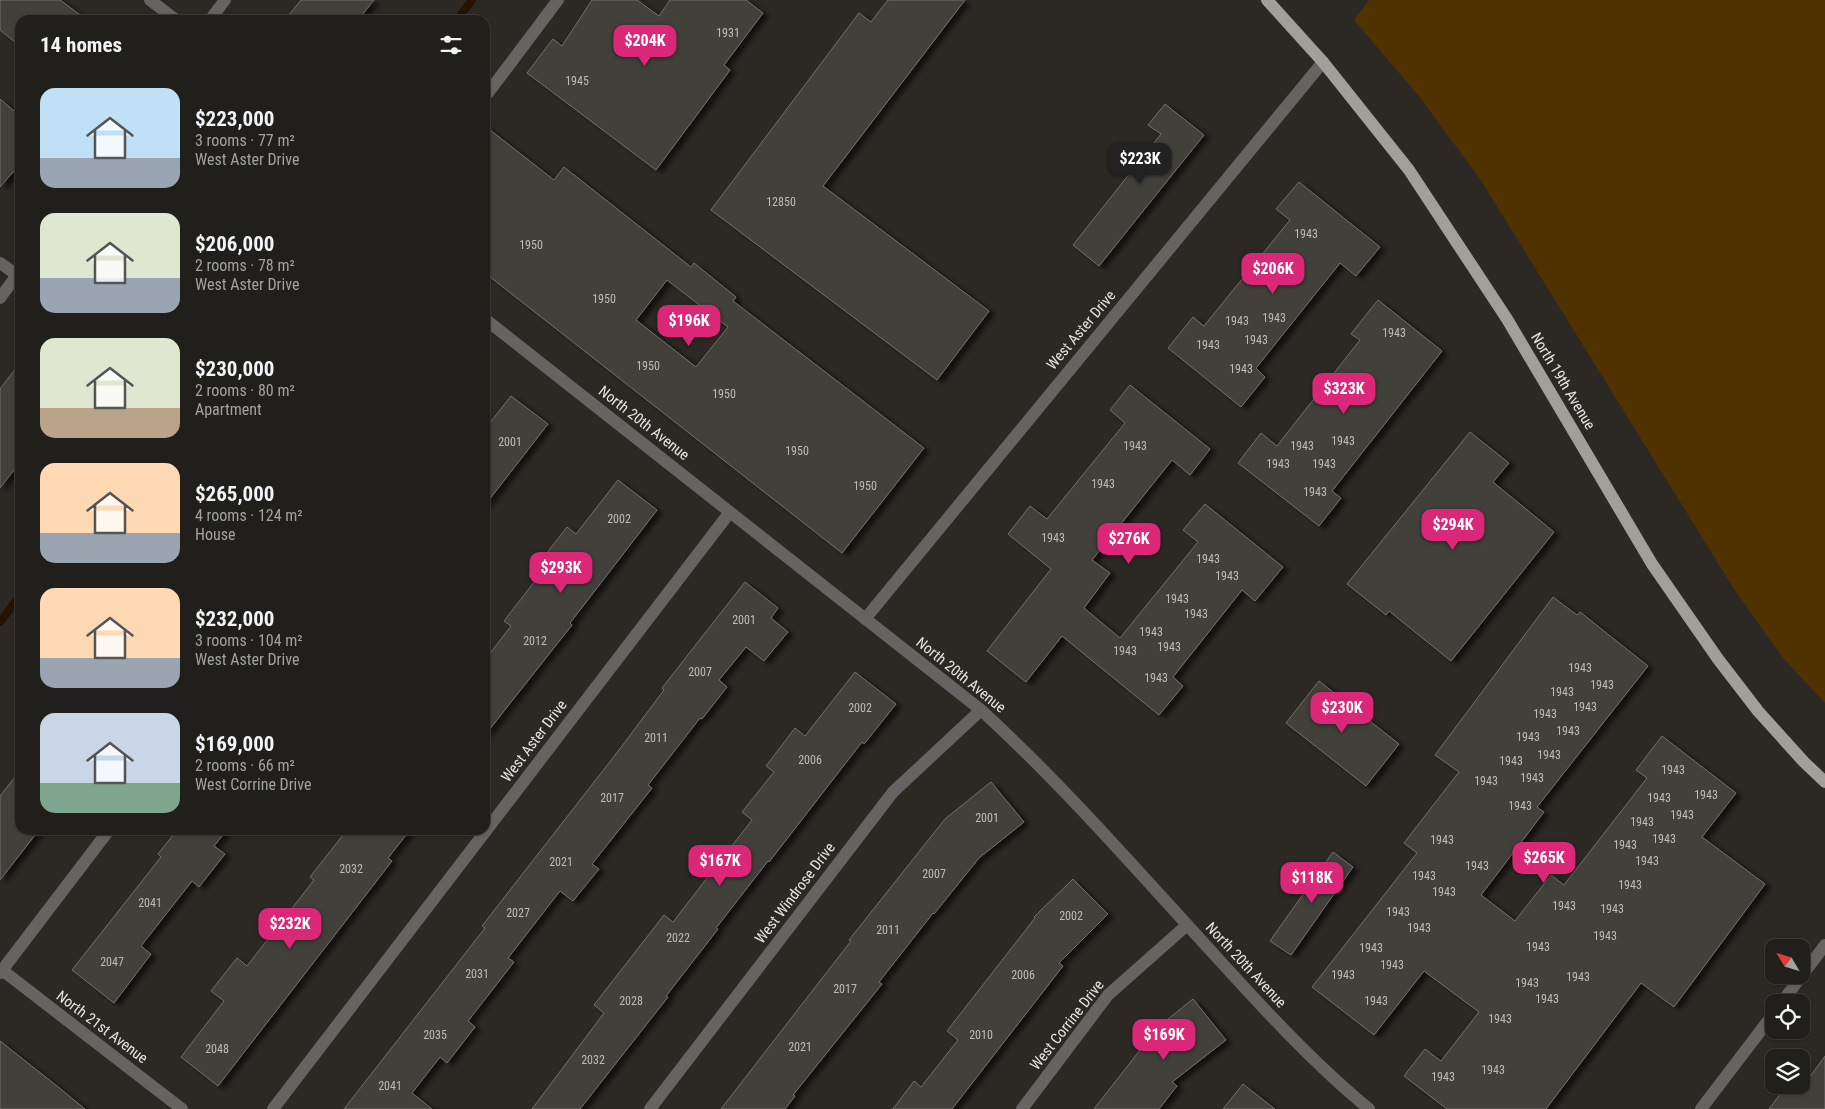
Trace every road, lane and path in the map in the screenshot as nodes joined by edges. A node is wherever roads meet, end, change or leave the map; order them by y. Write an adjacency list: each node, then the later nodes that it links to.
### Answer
1 (150, 0): 5 (street)
2 (225, 0): 6 (street)
3 (558, 0): 8 (street)
4 (1267, 0): 7 (main road, North 19th Avenue)
5 (170, 15)
6 (214, 15)
7 (1323, 62): 15 (street, West Aster Drive); 17 (main road, North 19th Avenue)
8 (490, 90)
9 (0, 263): 10 (street)
10 (15, 271)
11 (15, 277): 12 (street)
12 (0, 298)
13 (490, 328): 14 (street, North 20th Avenue)
14 (730, 512): 15 (street, North 20th Avenue); 18 (street, West Aster Drive)
15 (865, 619): 16 (street, North 20th Avenue)
16 (981, 710): 21 (street, North 20th Avenue); 28 (street, West Windrose Drive)
17 (1825, 782)
18 (490, 826)
19 (105, 835): 23 (street)
20 (483, 835): 27 (street, West Aster Drive)
21 (1187, 924): 29 (street, West Corrine Drive); 30 (street, North 20th Avenue)
22 (1825, 945): 24 (street)
23 (1, 972): 26 (street, North 21st Avenue)
24 (1788, 994)
25 (1765, 1025): 31 (street)
26 (182, 1109)
27 (273, 1109)
28 (650, 1109)
29 (1022, 1109)
30 (1369, 1109)
31 (1701, 1109)

